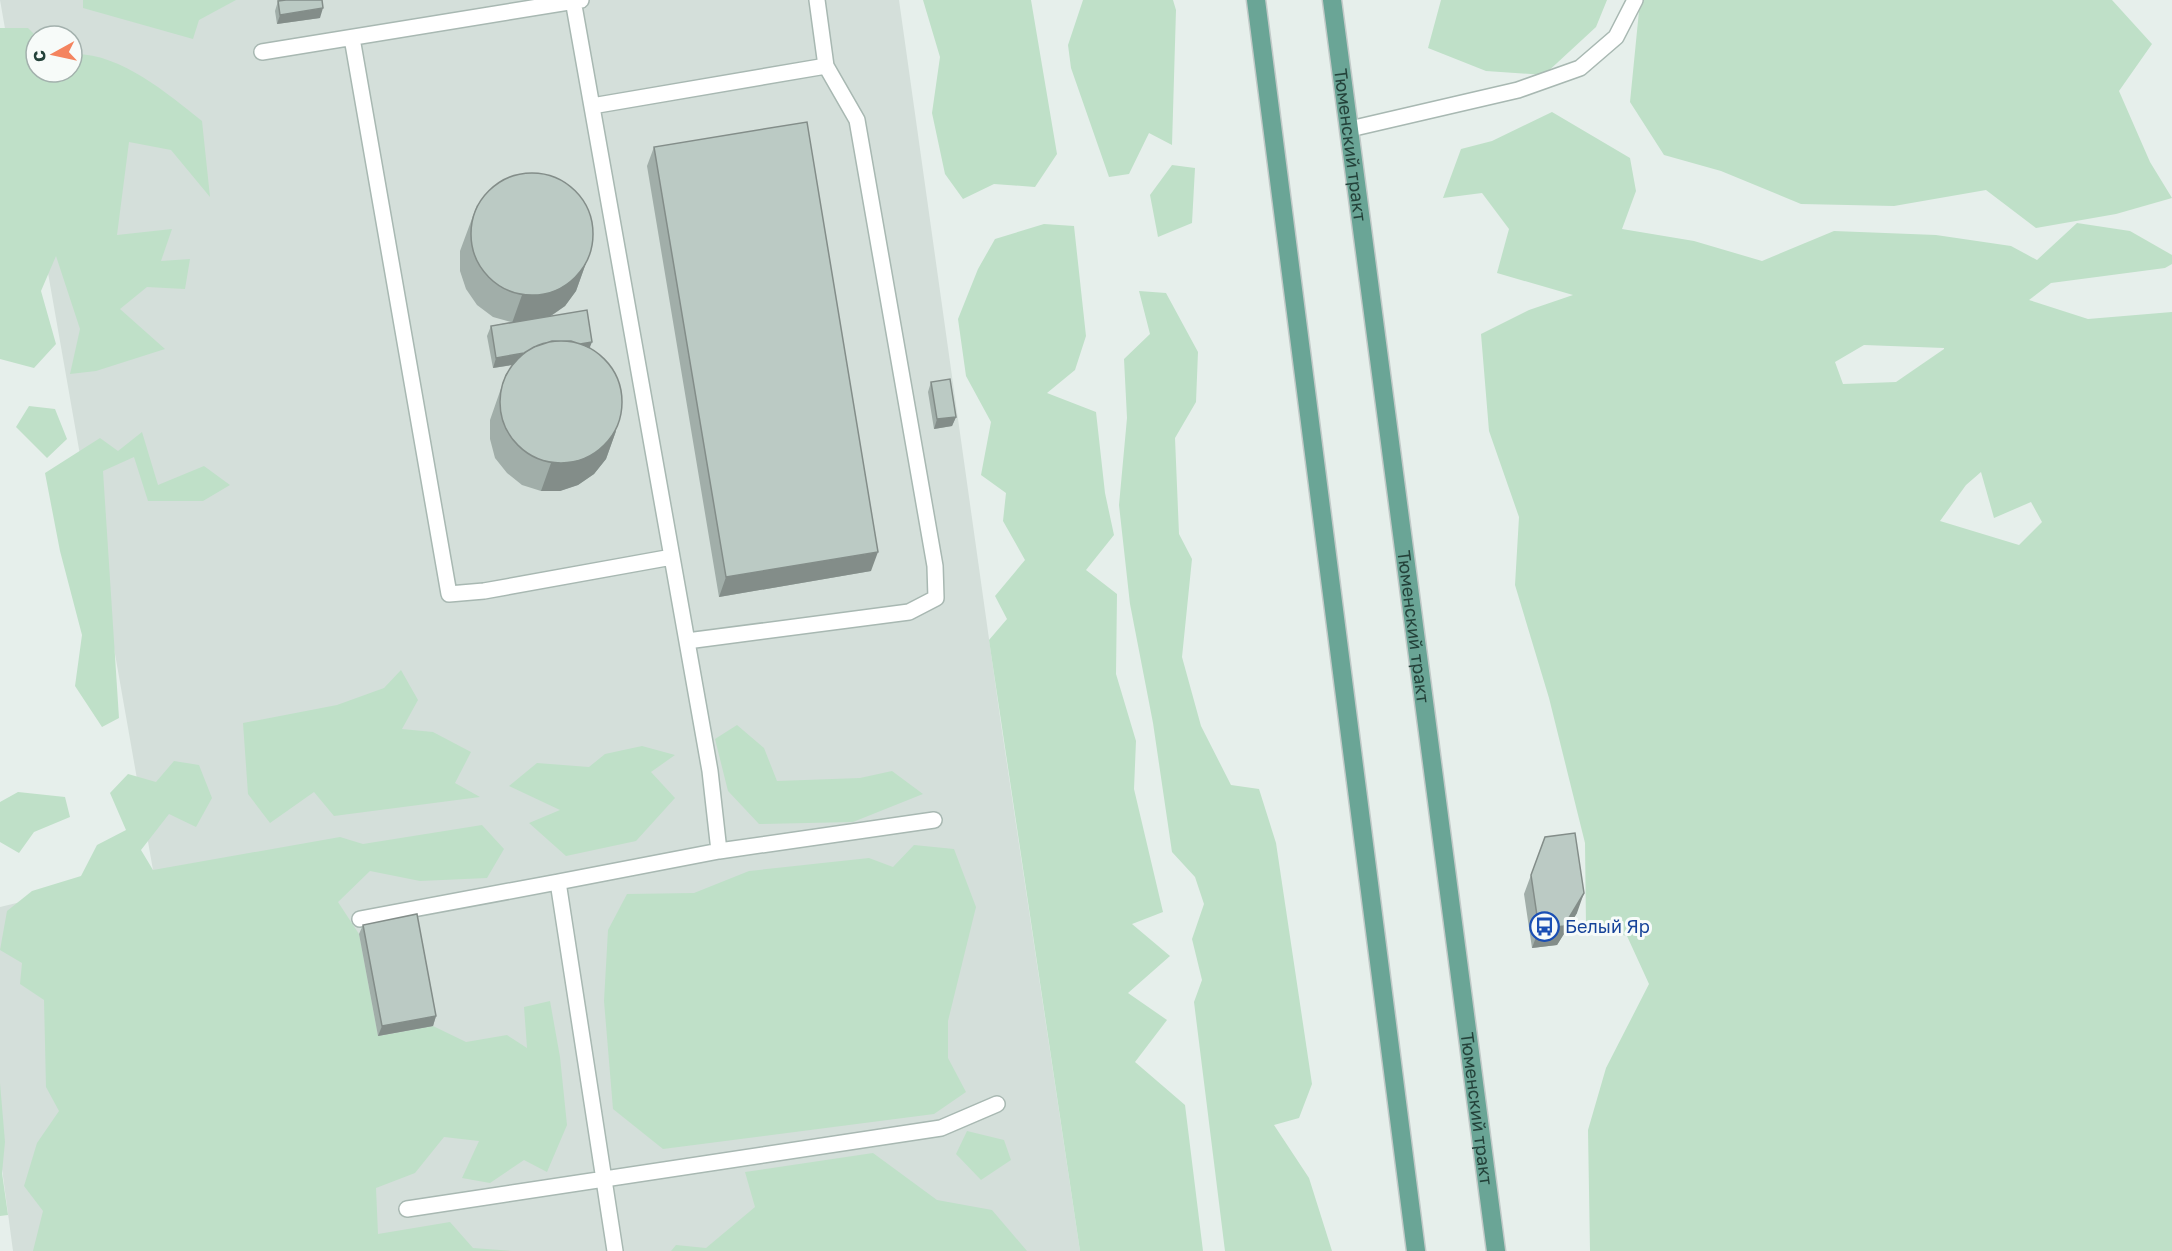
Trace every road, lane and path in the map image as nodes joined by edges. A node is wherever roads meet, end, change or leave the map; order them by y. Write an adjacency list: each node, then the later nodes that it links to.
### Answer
1 (576, 0): 6 (lane); 9 (lane)
2 (817, 0): 8 (lane)
3 (1256, 0): 21 (main road)
4 (1332, 0): 10 (main road, Тюменский тракт)
5 (1635, 0): 10 (lane)
6 (352, 38): 7 (lane); 11 (lane)
7 (262, 52)
8 (826, 66): 9 (lane); 12 (lane)
9 (592, 106): 11 (lane)
10 (1350, 129): 22 (main road, Тюменский тракт)
11 (672, 557): 12 (lane)
12 (687, 640): 14 (lane)
13 (934, 820): 14 (lane)
14 (719, 851): 15 (lane)
15 (558, 882): 16 (lane); 18 (lane)
16 (360, 919)
17 (997, 1104): 18 (lane)
18 (604, 1178): 19 (lane); 20 (lane)
19 (407, 1209)
20 (615, 1251)
21 (1416, 1251)
22 (1496, 1251)

